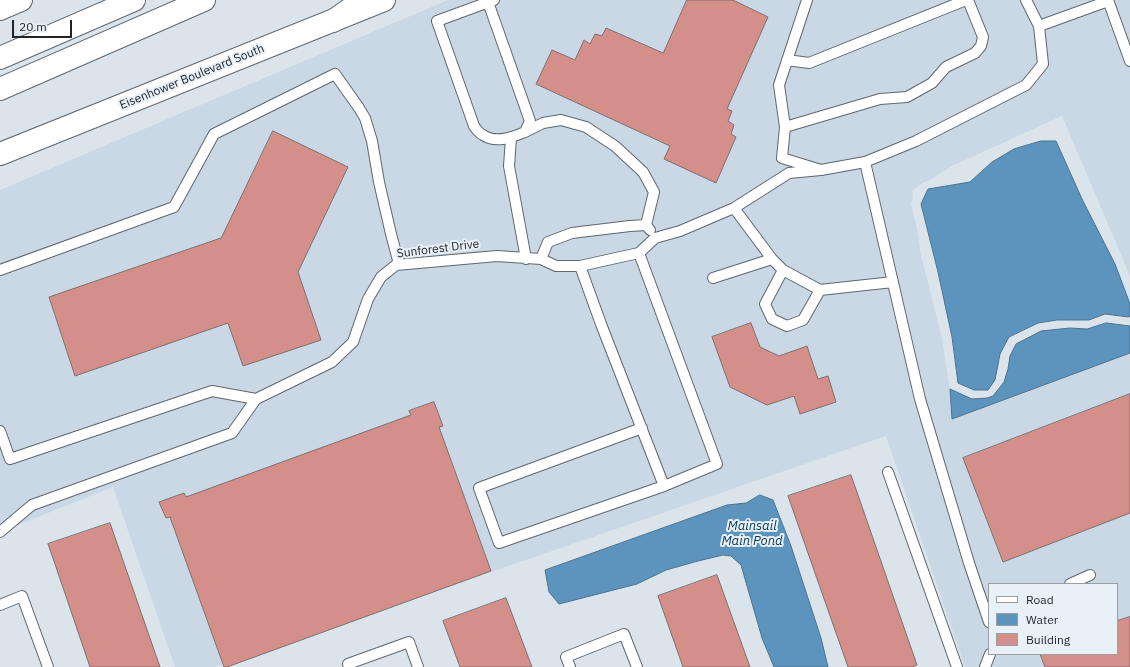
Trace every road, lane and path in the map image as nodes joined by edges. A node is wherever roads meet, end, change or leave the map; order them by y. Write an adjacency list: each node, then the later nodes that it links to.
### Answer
1 (21, 0): 11 (main road)
2 (134, 0): 14 (main road)
3 (204, 0): 17 (main road)
4 (363, 0): 12 (main road)
5 (384, 0): 12 (main road, Eisenhower Boulevard South)
6 (807, 0): 15 (lane)
7 (967, 0): 15 (lane); 18 (lane)
8 (1026, 0): 13 (lane)
9 (1108, 0): 13 (lane); 16 (lane)
10 (491, 1): 19 (lane); 20 (lane)
11 (0, 9)
12 (333, 21): 21 (main road, Eisenhower Boulevard South)
13 (1039, 26): 22 (lane)
14 (0, 58)
15 (787, 60): 18 (lane)
16 (1130, 61)
17 (0, 89)
18 (785, 126): 23 (lane)
19 (525, 132): 20 (lane); 25 (lane)
20 (511, 138): 28 (lane)
21 (0, 154)
22 (865, 162): 23 (lane); 36 (lane)
23 (821, 170): 24 (lane)
24 (734, 208): 26 (lane); 29 (lane)
25 (646, 225): 26 (lane); 30 (lane)
26 (655, 238): 27 (lane)
27 (640, 253): 32 (lane, Sunforest Drive); 42 (lane)
28 (526, 259): 30 (lane, Sunforest Drive); 31 (lane, Sunforest Drive)
29 (772, 259): 34 (lane); 35 (lane)
30 (541, 260): 32 (lane, Sunforest Drive)
31 (399, 264): 33 (lane); 38 (lane, Sunforest Drive)
32 (580, 266): 39 (lane)
33 (0, 270)
34 (783, 270): 37 (lane); 37 (lane)
35 (713, 278)
36 (893, 282): 37 (lane); 47 (lane)
37 (820, 290)
38 (256, 399): 40 (lane); 43 (lane)
39 (642, 428): 42 (lane); 42 (lane)
40 (0, 432)
41 (888, 472): 54 (lane)
42 (664, 486)
43 (0, 532)
44 (1090, 576): 45 (lane)
45 (1072, 583)
46 (0, 605): 49 (lane)
47 (988, 616)
48 (990, 655): 55 (lane)
49 (48, 667)
50 (349, 667): 51 (lane)
51 (418, 667)
52 (570, 667): 53 (lane)
53 (638, 667)
54 (957, 667)
55 (985, 667)

